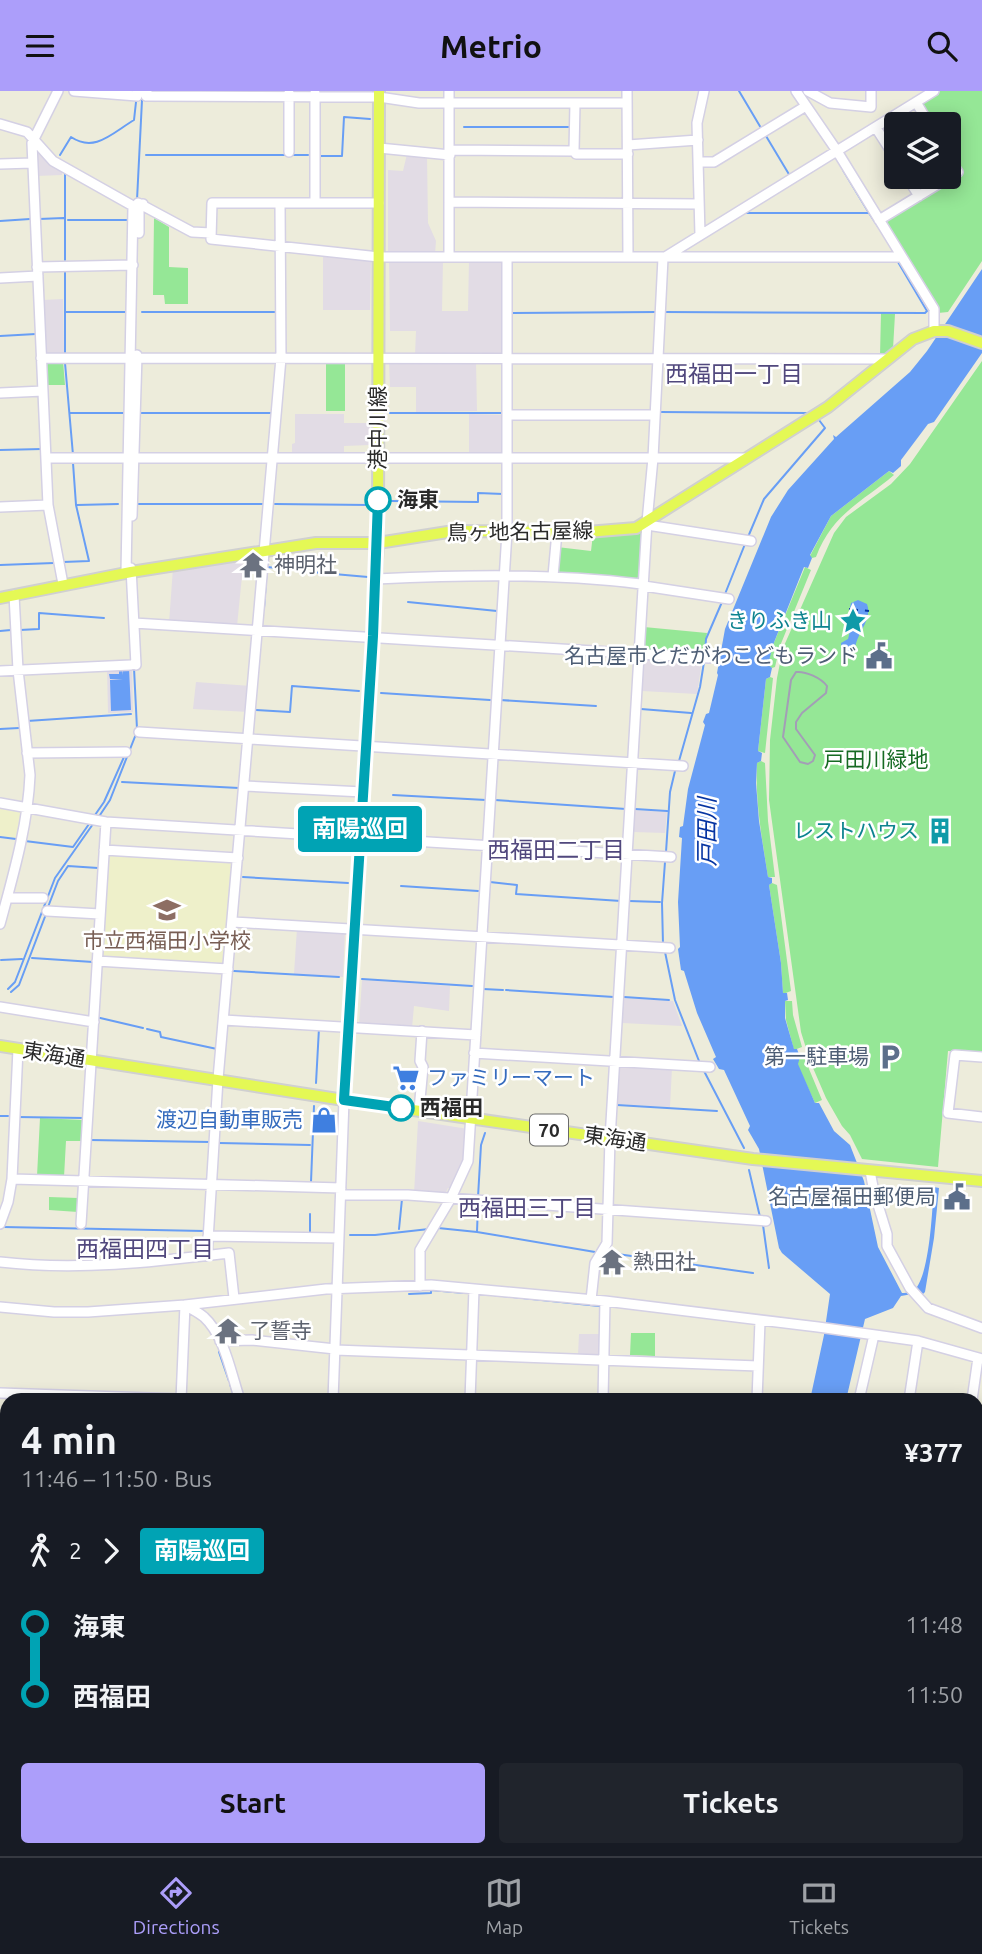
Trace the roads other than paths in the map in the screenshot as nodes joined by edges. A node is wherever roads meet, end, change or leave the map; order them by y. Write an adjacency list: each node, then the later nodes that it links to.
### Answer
1 (58, 91): 24 (street)
2 (74, 91): 11 (street)
3 (449, 91): 16 (street)
4 (543, 91): 17 (street)
5 (627, 91): 19 (street)
6 (704, 91): 25 (street)
7 (796, 91): 20 (street)
8 (808, 91): 9 (street)
9 (871, 91)
10 (934, 91): 15 (street)
11 (142, 94): 12 (street)
12 (289, 94): 13 (street); 29 (street)
13 (315, 94): 14 (street); 42 (street)
14 (379, 94): 16 (street); 27 (main road, 港中川線)
15 (916, 102): 21 (street); 23 (street)
16 (449, 103): 17 (street); 32 (street)
17 (543, 103): 18 (street)
18 (575, 103): 19 (street); 30 (street)
19 (627, 103): 28 (street)
20 (806, 106): 31 (street); 33 (street)
21 (922, 112)
22 (0, 124): 24 (street)
23 (876, 128): 26 (street); 31 (street)
24 (33, 139): 34 (street); 45 (street)
25 (698, 140): 28 (street); 33 (street)
26 (884, 140)
27 (379, 148): 32 (street); 43 (main road, 港中川線)
28 (628, 150): 30 (street); 40 (street)
29 (289, 152)
30 (574, 152): 32 (street)
31 (837, 152): 46 (street); 47 (street)
32 (450, 153): 39 (street)
33 (698, 162): 44 (street)
34 (32, 163): 35 (street); 57 (street)
35 (0, 164)
36 (915, 189): 38 (street)
37 (930, 189): 38 (street)
38 (919, 196): 46 (street)
39 (449, 202): 40 (street); 51 (street)
40 (628, 202): 44 (street); 52 (street)
41 (280, 203): 42 (street); 48 (street); 49 (street)
42 (315, 203): 43 (street)
43 (379, 204): 50 (main road, 港中川線)
44 (699, 204): 47 (street)
45 (139, 206): 48 (street); 56 (street); 63 (street)
46 (879, 220): 53 (street)
47 (700, 235): 55 (street)
48 (211, 236): 49 (street)
49 (281, 246): 50 (street); 64 (street)
50 (379, 257): 51 (street); 61 (main road, 港中川線)
51 (449, 257): 54 (street)
52 (628, 257): 54 (street); 55 (street)
53 (902, 257): 55 (street); 59 (street)
54 (507, 258): 65 (street)
55 (663, 258): 66 (street)
56 (133, 265): 57 (street); 63 (street)
57 (37, 271): 58 (street); 62 (street)
58 (0, 278)
59 (934, 331): 60 (main road); 67 (main road, 鳥ヶ地名古屋線)
60 (982, 343)
61 (379, 357): 64 (street); 65 (street); 72 (main road, 港中川線)
62 (41, 358): 63 (street); 68 (street)
63 (133, 358): 64 (street); 77 (street)
64 (281, 358): 78 (street)
65 (507, 358): 66 (street); 70 (street)
66 (658, 358): 67 (street); 71 (street)
67 (887, 359): 75 (main road, 鳥ヶ地名古屋線)
68 (43, 391): 69 (street); 76 (street)
69 (0, 393)
70 (507, 415): 71 (street); 73 (street)
71 (655, 415): 74 (street)
72 (378, 458): 73 (street); 78 (street); 85 (main road, 港中川線)
73 (507, 458): 74 (street); 82 (street)
74 (653, 458): 75 (street); 81 (street)
75 (747, 458): 81 (main road, 鳥ヶ地名古屋線)
76 (47, 459): 77 (street); 79 (street)
77 (131, 459): 78 (street); 87 (street)
78 (272, 459): 86 (street)
79 (48, 505): 80 (street); 91 (street)
80 (0, 507)
81 (647, 524): 83 (main road, 鳥ヶ地名古屋線); 84 (street); 92 (street)
82 (507, 532): 83 (main road, 鳥ヶ地名古屋線); 85 (main road, 鳥ヶ地名古屋線); 89 (street)
83 (557, 532): 88 (street)
84 (751, 541)
85 (378, 543): 86 (main road, 鳥ヶ地名古屋線); 90 (main road, 港中川線)
86 (265, 551): 87 (main road, 鳥ヶ地名古屋線); 97 (street)
87 (128, 573): 91 (main road, 鳥ヶ地名古屋線); 96 (street)
88 (553, 576): 89 (street); 92 (street)
89 (504, 577): 90 (street); 99 (street)
90 (376, 579): 98 (main road, 港中川線)
91 (63, 584): 93 (main road, 鳥ヶ地名古屋線)
92 (644, 586): 95 (street); 100 (street)
93 (14, 594): 94 (main road, 鳥ヶ地名古屋線); 102 (street)
94 (0, 598)
95 (729, 599)
96 (134, 624): 97 (street); 102 (street)
97 (258, 630): 98 (street); 105 (street)
98 (373, 636): 99 (street); 106 (main road, 港中川線)
99 (500, 645): 100 (street); 109 (street)
100 (640, 654): 101 (street); 110 (street)
101 (709, 658)
102 (18, 670): 103 (street); 108 (street)
103 (0, 671)
104 (139, 732): 105 (street)
105 (249, 740): 106 (street); 112 (street)
106 (365, 747): 109 (street); 113 (main road, 港中川線)
107 (126, 752): 108 (street)
108 (27, 753): 115 (street)
109 (493, 755): 110 (street); 119 (street)
110 (635, 763): 111 (street); 121 (street)
111 (683, 766)
112 (244, 786): 113 (street); 117 (street)
113 (363, 792): 118 (main road, 港中川線)
114 (0, 803): 115 (street)
115 (27, 808): 116 (street); 125 (street)
116 (106, 822): 117 (street); 120 (street)
117 (240, 831): 118 (street); 123 (street)
118 (360, 838): 119 (street); 130 (main road, 港中川線)
119 (487, 846): 121 (street); 131 (street)
120 (104, 850): 123 (street); 127 (street)
121 (628, 855): 122 (street); 132 (street)
122 (671, 857)
123 (238, 858): 128 (street)
124 (43, 898): 125 (street)
125 (4, 900): 129 (street)
126 (47, 911): 127 (street)
127 (100, 913): 134 (street)
128 (233, 922): 130 (street); 135 (street)
129 (0, 924)
130 (355, 929): 131 (street); 139 (main road, 港中川線)
131 (482, 938): 132 (street); 141 (street)
132 (622, 947): 133 (street); 147 (street)
133 (670, 948)
134 (97, 961): 135 (street); 138 (street)
135 (228, 969): 137 (street)
136 (0, 1007): 138 (street)
137 (224, 1020): 139 (street); 149 (street)
138 (94, 1022): 146 (street)
139 (349, 1027): 140 (street); 150 (main road, 港中川線)
140 (422, 1031): 141 (street); 151 (street)
141 (476, 1035): 144 (street)
142 (0, 1046): 143 (main road, 東海通 / 70)
143 (18, 1049): 146 (main road, 東海通 / 70); 156 (street)
144 (474, 1053): 147 (street); 153 (street)
145 (982, 1057): 152 (street)
146 (92, 1061): 149 (main road, 東海通 / 70); 157 (street)
147 (615, 1062): 148 (street); 154 (street)
148 (710, 1067)
149 (218, 1079): 150 (main road, 東海通 / 70); 159 (street)
150 (344, 1100): 151 (main road, 東海通 / 70); 160 (street)
151 (419, 1110): 153 (main road, 東海通 / 70)
152 (982, 1117)
153 (471, 1118): 154 (main road, 東海通 / 70); 161 (street)
154 (610, 1139): 155 (main road, 東海通 / 70); 162 (street)
155 (870, 1171): 158 (main road, 東海通 / 70); 181 (street)
156 (12, 1179): 157 (street); 164 (street)
157 (83, 1180): 159 (street); 165 (street)
158 (982, 1181)
159 (211, 1184): 160 (street); 166 (street)
160 (341, 1191): 161 (street); 167 (street)
161 (451, 1198): 162 (street); 170 (street)
162 (608, 1210): 163 (street); 174 (street)
163 (766, 1221)
164 (0, 1224)
165 (81, 1224)
166 (209, 1233): 167 (street); 168 (street)
167 (339, 1238): 171 (street)
168 (207, 1256): 169 (street); 173 (street)
169 (0, 1262)
170 (420, 1286): 171 (street); 172 (street)
171 (337, 1289): 173 (street); 185 (street)
172 (474, 1289): 174 (street); 186 (street)
173 (234, 1298): 176 (street)
174 (591, 1300): 175 (street)
175 (605, 1301): 179 (street); 188 (street)
176 (205, 1302): 177 (street); 180 (street)
177 (185, 1304): 178 (street); 180 (street); 190 (street)
178 (0, 1307)
179 (760, 1321): 182 (street); 189 (street)
180 (212, 1327): 183 (street)
181 (982, 1328)
182 (869, 1335): 184 (street); 196 (street)
183 (220, 1341): 185 (street); 191 (street)
184 (918, 1341): 187 (street); 197 (street)
185 (335, 1349): 186 (street); 192 (street)
186 (471, 1355): 188 (street); 193 (street)
187 (980, 1359): 198 (street)
188 (604, 1360): 189 (street); 194 (street)
189 (758, 1366): 195 (street)
190 (181, 1393)
191 (238, 1393)
192 (333, 1393)
193 (470, 1393)
194 (603, 1393)
195 (757, 1393)
196 (860, 1393)
197 (910, 1393)
198 (973, 1393)

